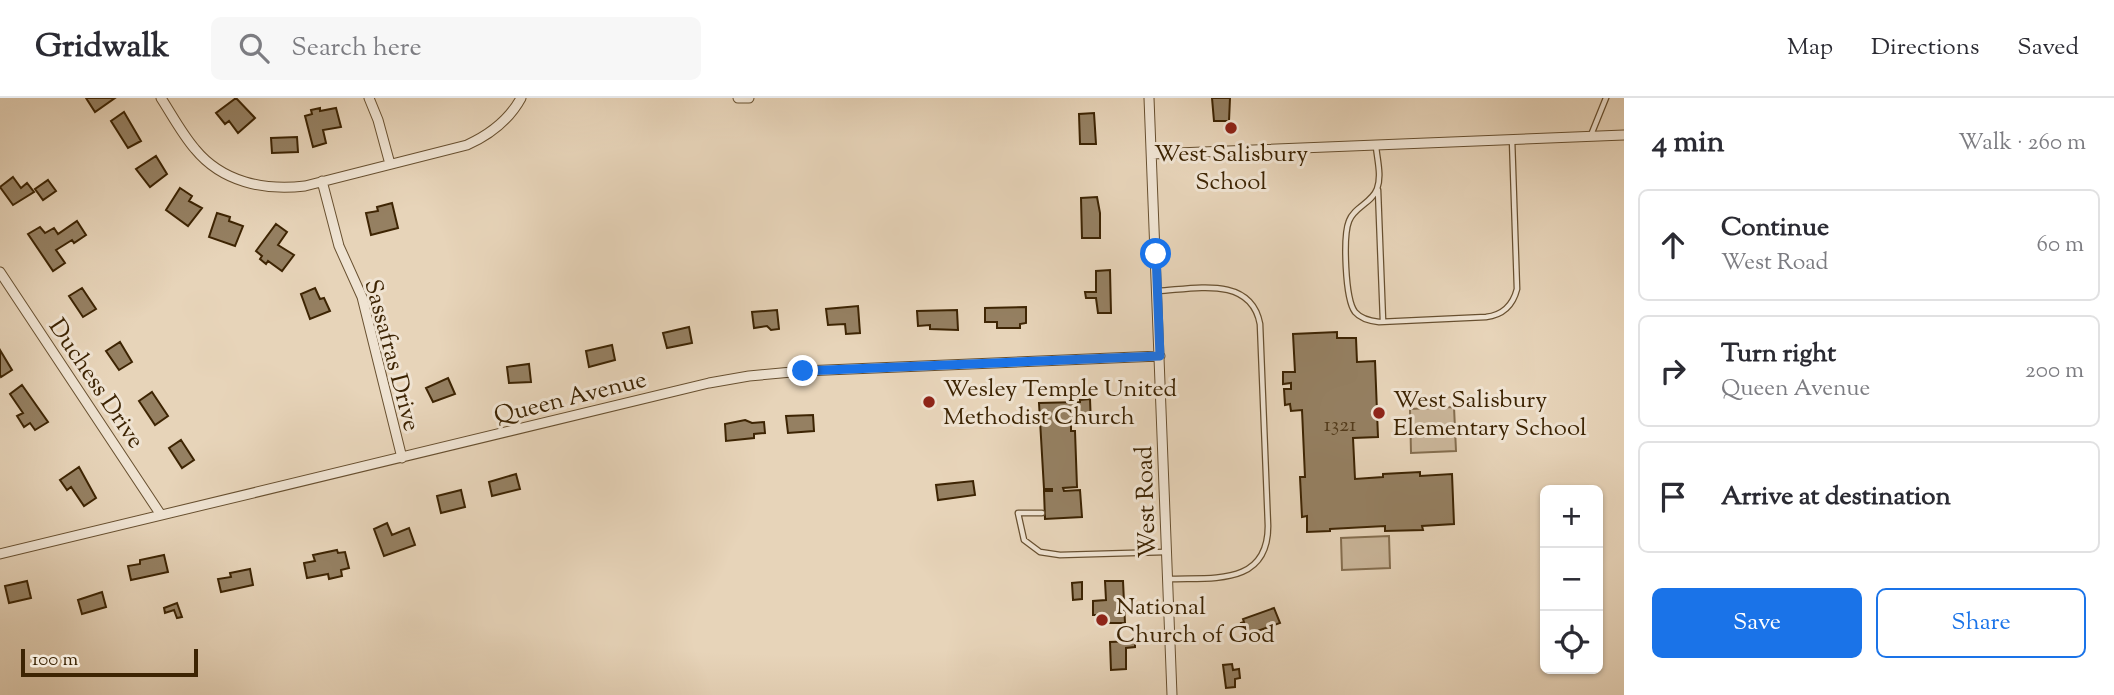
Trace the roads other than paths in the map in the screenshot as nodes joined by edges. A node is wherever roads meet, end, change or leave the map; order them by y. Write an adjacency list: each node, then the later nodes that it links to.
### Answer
1 (161, 98): 14 (street)
2 (369, 98): 13 (street)
3 (521, 98): 13 (street)
4 (738, 98): 5 (street)
5 (749, 98)
6 (1149, 98): 12 (street, West Road)
7 (1606, 98): 9 (lane)
8 (1624, 135): 9 (street)
9 (1591, 136): 10 (street)
10 (1512, 139): 11 (street); 18 (lane)
11 (1376, 145): 12 (street); 15 (lane)
12 (1152, 154): 17 (street, West Road)
13 (390, 164): 14 (street)
14 (322, 181): 20 (street, Sassafras Drive)
15 (1378, 186): 18 (lane); 18 (lane)
16 (0, 272): 22 (street, Duchess Drive)
17 (1158, 291): 19 (street, West Road); 25 (lane)
18 (1383, 322)
19 (1160, 356): 20 (street, Queen Avenue); 23 (street, West Road)
20 (401, 458): 22 (street, Queen Avenue)
21 (1042, 513): 23 (lane)
22 (161, 515): 24 (street, Queen Avenue)
23 (1166, 552): 25 (street, West Road)
24 (0, 554)
25 (1167, 579): 26 (street, West Road)
26 (1172, 695)

